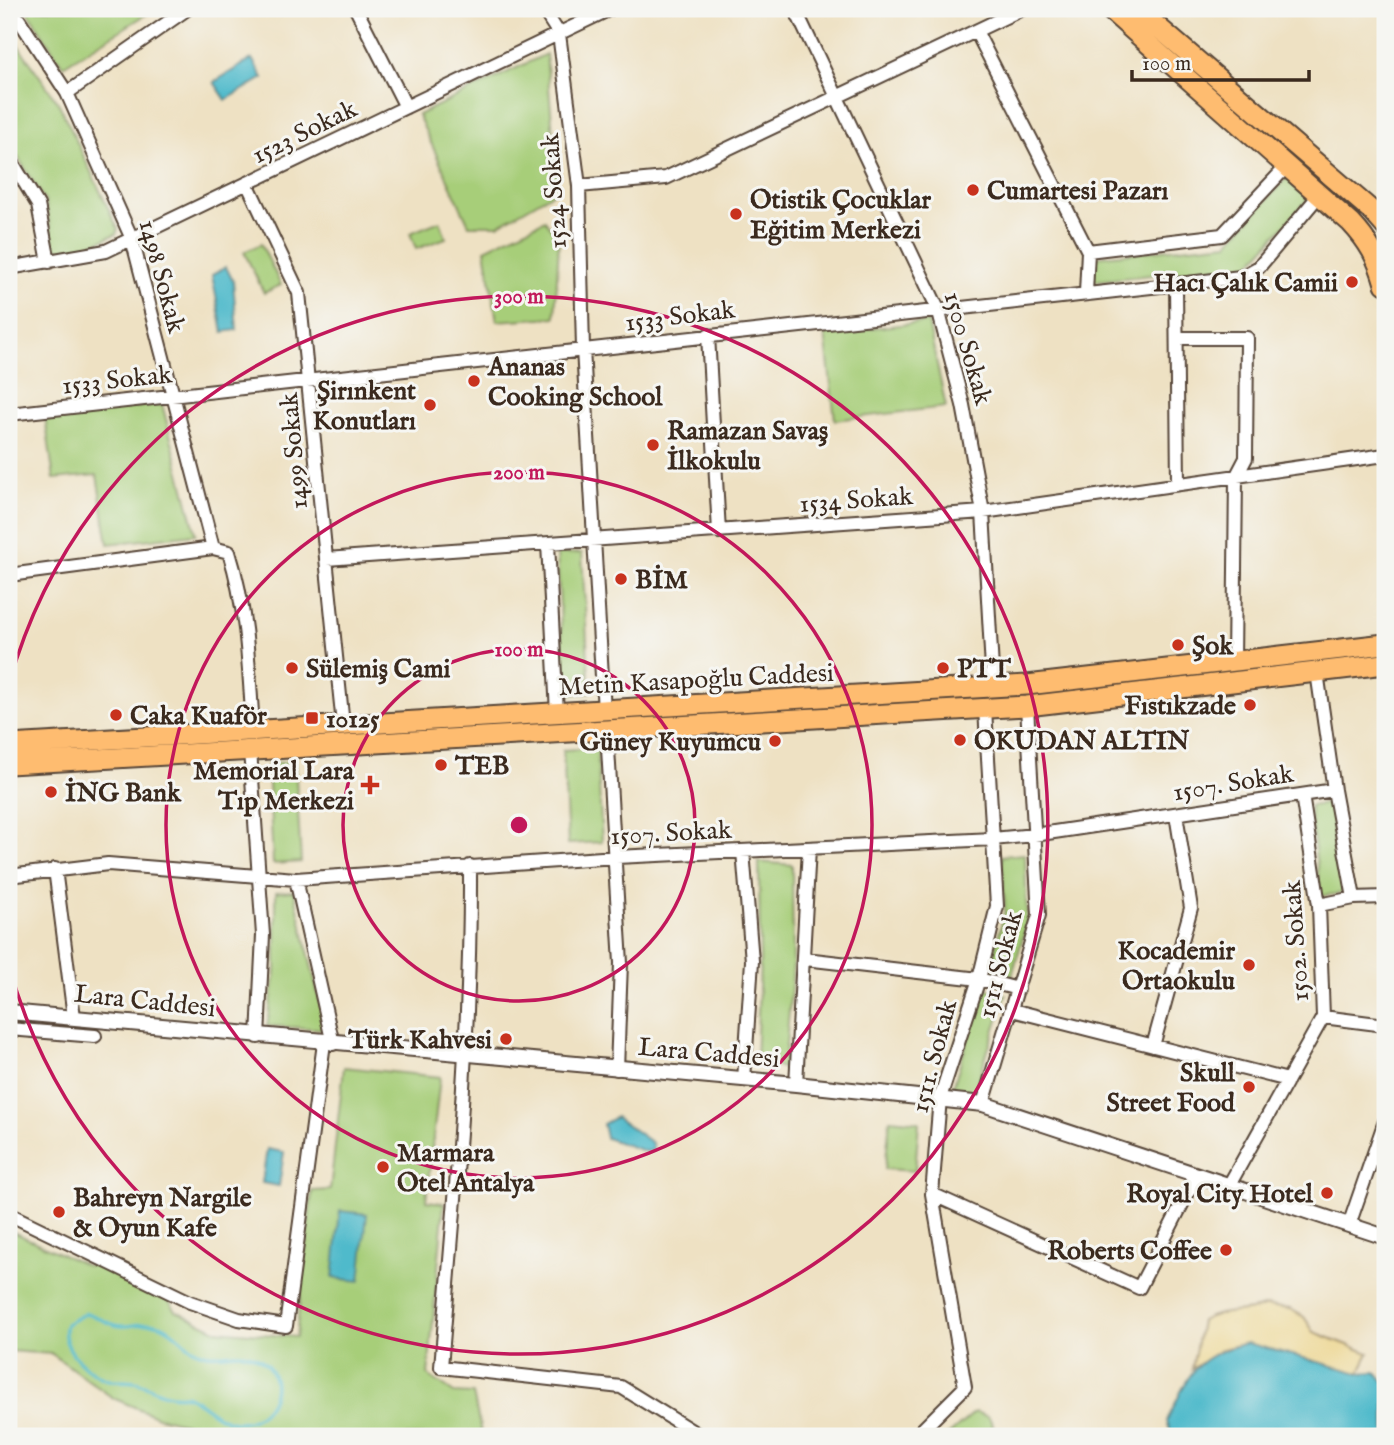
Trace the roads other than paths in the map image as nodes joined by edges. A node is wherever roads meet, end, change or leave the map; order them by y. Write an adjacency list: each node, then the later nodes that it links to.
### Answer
1 (12, 9): 12 (street, 1498 Sokak)
2 (187, 9): 12 (street)
3 (356, 9): 14 (street)
4 (544, 9): 11 (street, 1524 Sokak)
5 (610, 9): 11 (street, 1523 Sokak)
6 (795, 9): 13 (street, 1500 Sokak)
7 (1022, 9): 10 (street)
8 (1109, 9): 16 (main road)
9 (1137, 9): 20 (main road)
10 (976, 31): 13 (street); 22 (street)
11 (559, 34): 14 (street, 1523 Sokak); 18 (street, 1524 Sokak)
12 (67, 93): 21 (street, 1498 Sokak)
13 (837, 97): 18 (street); 28 (street, 1500 Sokak)
14 (406, 107): 17 (street, 1523 Sokak)
15 (9, 158): 23 (street)
16 (1288, 165): 19 (main road); 22 (street)
17 (247, 183): 21 (street, 1523 Sokak); 32 (street, 1499 Sokak)
18 (579, 186): 31 (street, 1524 Sokak)
19 (1320, 194): 25 (main road); 26 (street, 1533 Sokak)
20 (1385, 226)
21 (132, 239): 23 (street, 1523 Sokak); 33 (street, 1498 Sokak)
22 (1088, 251): 27 (street)
23 (49, 262): 24 (street, 1523 Sokak)
24 (9, 268)
25 (1385, 284)
26 (1176, 285): 27 (street, 1533 Sokak); 30 (street)
27 (1086, 293): 28 (street, 1533 Sokak)
28 (938, 309): 29 (street, 1533 Sokak); 38 (street, 1500 Sokak)
29 (708, 335): 31 (street, 1533 Sokak); 39 (street)
30 (1177, 338): 36 (street); 37 (street)
31 (583, 349): 32 (street, 1533 Sokak); 40 (street, 1524 Sokak)
32 (309, 381): 33 (street, 1533 Sokak); 43 (street, 1499 Sokak)
33 (171, 396): 34 (street, 1533 Sokak); 42 (street, 1498 Sokak)
34 (9, 414)
35 (1385, 455): 36 (street, 1534 Sokak)
36 (1236, 477): 37 (street, 1534 Sokak); 46 (street)
37 (1178, 484): 38 (street, 1534 Sokak)
38 (983, 512): 39 (street, 1534 Sokak); 49 (street, 1500 Sokak)
39 (719, 532): 40 (street, 1534 Sokak)
40 (593, 541): 41 (street, 1534 Sokak); 52 (street, 1524 Sokak)
41 (548, 544): 43 (street, 1534 Sokak); 53 (street)
42 (213, 548): 44 (street); 55 (street, 1498 Sokak)
43 (327, 559): 54 (street, 1499 Sokak)
44 (9, 575)
45 (1385, 643): 46 (main road, Metin Kasapoğlu Caddesi)
46 (1234, 662): 49 (main road, Metin Kasapoğlu Caddesi)
47 (1385, 664): 48 (main road, Metin Kasapoğlu Caddesi)
48 (1317, 672): 50 (main road, Metin Kasapoğlu Caddesi); 60 (street)
49 (993, 687): 52 (main road, Metin Kasapoğlu Caddesi)
50 (1027, 706): 51 (main road, Metin Kasapoğlu Caddesi); 63 (street, 1511 Sokak)
51 (985, 709): 56 (main road, Metin Kasapoğlu Caddesi); 64 (street, 1511. Sokak)
52 (604, 711): 53 (main road, Metin Kasapoğlu Caddesi)
53 (557, 713): 54 (main road, Metin Kasapoğlu Caddesi)
54 (342, 725): 55 (main road, Metin Kasapoğlu Caddesi)
55 (253, 729): 57 (main road, Metin Kasapoğlu Caddesi)
56 (607, 732): 58 (main road, Metin Kasapoğlu Caddesi); 67 (street)
57 (9, 745)
58 (250, 750): 59 (main road, Metin Kasapoğlu Caddesi); 71 (street)
59 (9, 764)
60 (1334, 790): 61 (street, 1507. Sokak); 74 (street)
61 (1302, 795): 62 (street, 1507. Sokak); 75 (street, 1502. Sokak)
62 (1176, 814): 63 (street, 1507. Sokak); 88 (street)
63 (1034, 835): 64 (street, 1507. Sokak); 78 (street, 1511 Sokak)
64 (993, 839): 65 (street, 1507. Sokak); 77 (street, 1511. Sokak)
65 (809, 848): 66 (street, 1507. Sokak); 76 (street)
66 (743, 851): 67 (street, 1507. Sokak); 91 (street)
67 (615, 857): 68 (street, 1507. Sokak); 90 (street)
68 (470, 866): 72 (street, 1507. Sokak); 89 (street)
69 (55, 869): 70 (street, 1507. Sokak); 71 (street, 1507. Sokak); 81 (street)
70 (9, 876)
71 (260, 878): 72 (street, 1507. Sokak); 86 (street)
72 (296, 879): 87 (street)
73 (1385, 897): 74 (street)
74 (1354, 898): 75 (street)
75 (1319, 905): 82 (street, 1502. Sokak)
76 (805, 959): 77 (street); 93 (street)
77 (979, 978): 78 (street); 94 (street, 1511. Sokak)
78 (1018, 989): 79 (street, 1511 Sokak)
79 (1012, 1010): 88 (street); 95 (street, 1511 Sokak)
80 (9, 1012): 81 (street, Lara Caddesi)
81 (74, 1017): 86 (street, Lara Caddesi)
82 (1323, 1017): 83 (street); 92 (street, 1502. Sokak)
83 (1385, 1025)
84 (9, 1029): 85 (street)
85 (95, 1036)
86 (258, 1037): 87 (street, Lara Caddesi)
87 (328, 1044): 89 (street, Lara Caddesi); 100 (street)
88 (1153, 1046): 92 (street)
89 (466, 1056): 90 (street, Lara Caddesi); 103 (street)
90 (617, 1069): 91 (street, Lara Caddesi)
91 (744, 1080): 93 (street, Lara Caddesi)
92 (1288, 1080): 98 (street, 1502. Sokak)
93 (796, 1084): 94 (street, Lara Caddesi)
94 (940, 1098): 95 (street, Lara Caddesi); 99 (street, 1511. Sokak)
95 (983, 1104): 97 (street, Lara Caddesi)
96 (1385, 1121): 101 (street)
97 (1197, 1175): 98 (street, Lara Caddesi); 99 (street)
98 (1228, 1187): 101 (street, Lara Caddesi)
99 (932, 1194): 104 (street, 1511. Sokak)
100 (9, 1214)
101 (1349, 1225): 102 (street, Lara Caddesi)
102 (1385, 1237)
103 (700, 1436)
104 (916, 1436)

